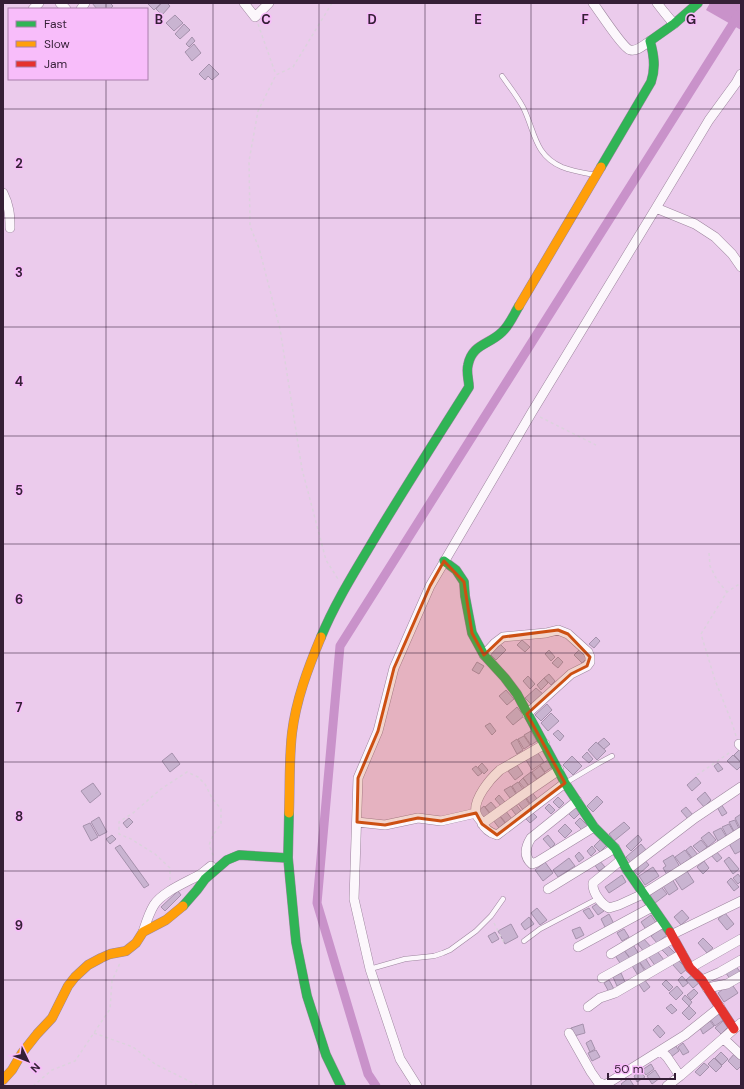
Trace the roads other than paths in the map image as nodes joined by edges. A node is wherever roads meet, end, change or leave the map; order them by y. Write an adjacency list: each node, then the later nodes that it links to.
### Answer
1 (244, 3): 2 (street)
2 (269, 3)
3 (593, 3): 7 (street)
4 (657, 3): 6 (street)
5 (698, 3): 6 (street)
6 (674, 24): 7 (street)
7 (650, 41): 10 (street)
8 (741, 74): 12 (street)
9 (502, 76): 10 (lane)
10 (595, 175): 30 (street)
11 (3, 193): 13 (street)
12 (656, 208): 14 (street); 15 (street)
13 (10, 228)
14 (741, 268)
15 (444, 561): 16 (street); 25 (street)
16 (484, 655): 17 (street); 17 (street)
17 (528, 714): 18 (street)
18 (545, 744): 20 (street); 24 (street)
19 (612, 756): 21 (lane)
20 (559, 770): 21 (street); 26 (street)
21 (565, 783): 23 (street); 26 (street)
22 (741, 787): 33 (street)
23 (577, 801): 27 (street); 27 (street)
24 (476, 813): 25 (street); 26 (street)
25 (357, 822): 50 (street)
26 (482, 824)
27 (594, 827): 29 (street)
28 (741, 832): 35 (street)
29 (615, 848): 32 (street); 34 (street)
30 (288, 858): 31 (street); 63 (street)
31 (222, 860): 41 (street); 41 (street)
32 (621, 860): 33 (street); 36 (street)
33 (627, 870): 35 (street)
34 (548, 889)
35 (643, 894): 36 (street); 39 (street)
36 (599, 898): 44 (lane)
37 (503, 899): 50 (lane)
38 (741, 901): 42 (street)
39 (652, 907): 40 (street); 45 (street)
40 (663, 924): 42 (street); 46 (street)
41 (143, 932): 62 (street)
42 (673, 937): 47 (street); 52 (street)
43 (741, 939): 49 (street)
44 (524, 941)
45 (578, 947)
46 (611, 954)
47 (682, 954): 49 (street); 54 (street)
48 (741, 960): 53 (street)
49 (690, 968): 53 (street)
50 (370, 969): 64 (street)
51 (741, 976): 53 (street)
52 (602, 978)
53 (704, 984): 55 (street)
54 (588, 1007)
55 (720, 1007): 56 (street); 59 (street)
56 (738, 1026): 58 (street)
57 (570, 1033): 59 (street)
58 (724, 1039): 60 (street); 61 (street)
59 (661, 1051): 61 (street)
60 (741, 1055)
61 (680, 1076): 65 (street)
62 (3, 1080)
63 (341, 1086)
64 (417, 1086)
65 (667, 1086)

